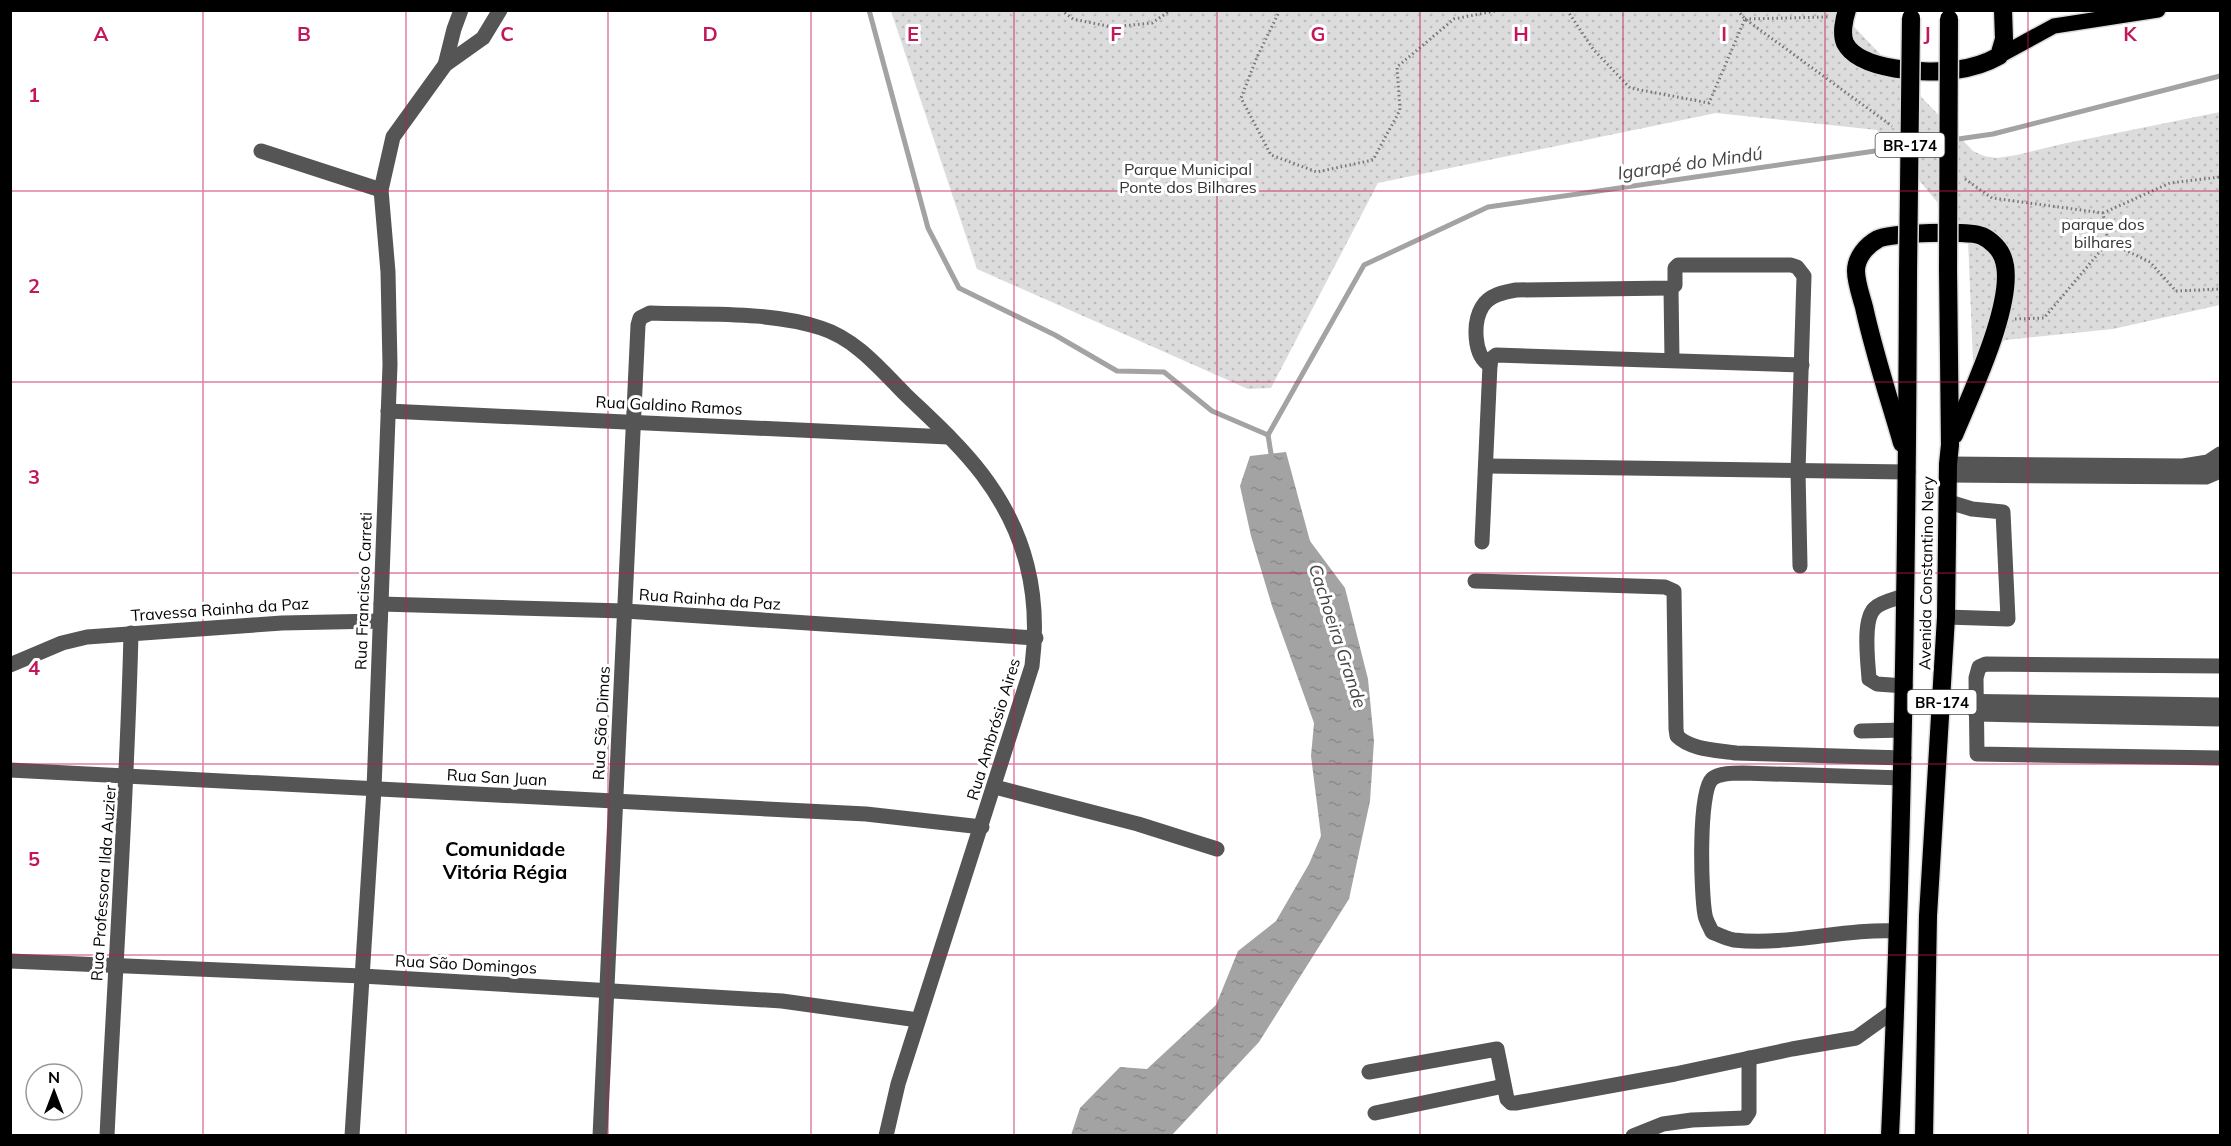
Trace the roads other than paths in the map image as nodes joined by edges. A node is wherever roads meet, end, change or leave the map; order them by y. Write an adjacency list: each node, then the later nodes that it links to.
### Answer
1 (461, 10): 11 (street, Rua Francisco Carreti)
2 (500, 10): 11 (street, Rua Francisco Carreti)
3 (2003, 10): 10 (highway)
4 (2050, 10): 9 (main road)
5 (2158, 10): 9 (main road)
6 (1846, 14): 10 (highway)
7 (1911, 14): 25 (highway, Avenida Constantino Nery / BR-174, bridge)
8 (1949, 15): 22 (highway, Avenida Constantino Nery / BR-174, bridge)
9 (2054, 26): 10 (main road)
10 (1999, 56)
11 (445, 65): 13 (street, Rua Francisco Carreti)
12 (261, 152): 13 (street)
13 (381, 190): 19 (street, Rua Francisco Carreti)
14 (1671, 288): 16 (street); 17 (street); 18 (street)
15 (645, 314): 20 (street, Rua São Dimas); 21 (street, Rua Ambrósio Aires)
16 (1672, 360): 17 (street); 18 (street)
17 (1490, 365): 24 (street)
18 (1802, 365): 27 (street)
19 (388, 411): 20 (street, Rua Galdino Ramos); 34 (street, Rua Francisco Carreti)
20 (635, 422): 21 (street, Rua Galdino Ramos); 35 (street, Rua São Dimas)
21 (948, 437): 39 (street, Rua Ambrósio Aires)
22 (1950, 445): 25 (highway); 26 (highway, Avenida Constantino Nery / BR-174)
23 (2220, 454): 26 (street)
24 (1486, 466): 27 (street); 30 (street)
25 (1908, 467): 27 (street); 33 (highway, Avenida Constantino Nery / BR-174)
26 (1948, 470): 28 (street); 29 (highway, Avenida Constantino Nery / BR-174)
27 (1798, 471): 31 (street)
28 (2220, 471)
29 (1949, 502): 36 (highway, Avenida Constantino Nery / BR-174); 36 (street)
30 (1482, 542)
31 (1800, 566)
32 (1475, 581): 49 (street)
33 (1906, 595): 42 (highway, Avenida Constantino Nery / BR-174); 42 (street)
34 (381, 604): 35 (street, Rua Rainha da Paz); 37 (street, Rua Francisco Carreti)
35 (625, 611): 39 (street, Rua Rainha da Paz); 56 (street, Rua São Dimas)
36 (1946, 617): 43 (highway, Avenida Constantino Nery / BR-174)
37 (380, 621): 38 (street, Travessa Rainha da Paz); 55 (street, Rua Francisco Carreti)
38 (131, 633): 40 (street, Travessa Rainha da Paz); 52 (street, Rua Professora Ilda Auzier)
39 (1036, 638): 54 (street, Rua Ambrósio Aires)
40 (10, 665)
41 (2220, 666): 45 (street)
42 (1905, 686): 48 (highway, Avenida Constantino Nery / BR-174)
43 (1942, 701): 45 (street); 76 (highway, Avenida Constantino Nery / BR-174)
44 (2220, 705): 45 (street)
45 (1976, 707): 46 (street); 50 (street)
46 (2220, 718)
47 (1861, 730): 48 (street)
48 (1904, 730): 49 (highway, Avenida Constantino Nery / BR-174)
49 (1904, 758): 53 (highway, Avenida Constantino Nery / BR-174)
50 (2220, 758)
51 (10, 770): 52 (street, Rua San Juan)
52 (127, 777): 55 (street, Rua San Juan); 61 (street, Rua Professora Ilda Auzier)
53 (1903, 778): 59 (highway, Avenida Constantino Nery / BR-174); 59 (street)
54 (995, 787): 57 (street, Rua Ambrósio Aires); 58 (street)
55 (374, 789): 56 (street, Rua San Juan); 62 (street, Rua Francisco Carreti)
56 (615, 802): 57 (street, Rua San Juan); 63 (street, Rua São Dimas)
57 (981, 827): 65 (street, Rua Ambrósio Aires)
58 (1216, 849)
59 (1898, 931): 64 (highway, Avenida Constantino Nery / BR-174)
60 (10, 961): 61 (street, Rua São Domingos)
61 (115, 966): 62 (street, Rua São Domingos); 70 (street, Rua Professora Ilda Auzier)
62 (362, 976): 63 (street, Rua São Domingos); 71 (street, Rua Francisco Carreti)
63 (606, 991): 65 (street, Rua São Domingos); 72 (street, Rua São Dimas)
64 (1895, 1010): 66 (street); 75 (highway, Avenida Constantino Nery / BR-174)
65 (918, 1020): 73 (street, Rua Ambrósio Aires)
66 (1749, 1058): 68 (street); 74 (street)
67 (1369, 1072): 68 (street)
68 (1504, 1086): 69 (street)
69 (1376, 1113)
70 (107, 1136)
71 (352, 1136)
72 (600, 1136)
73 (886, 1136)
74 (1633, 1136)
75 (1890, 1136)
76 (1924, 1136)

